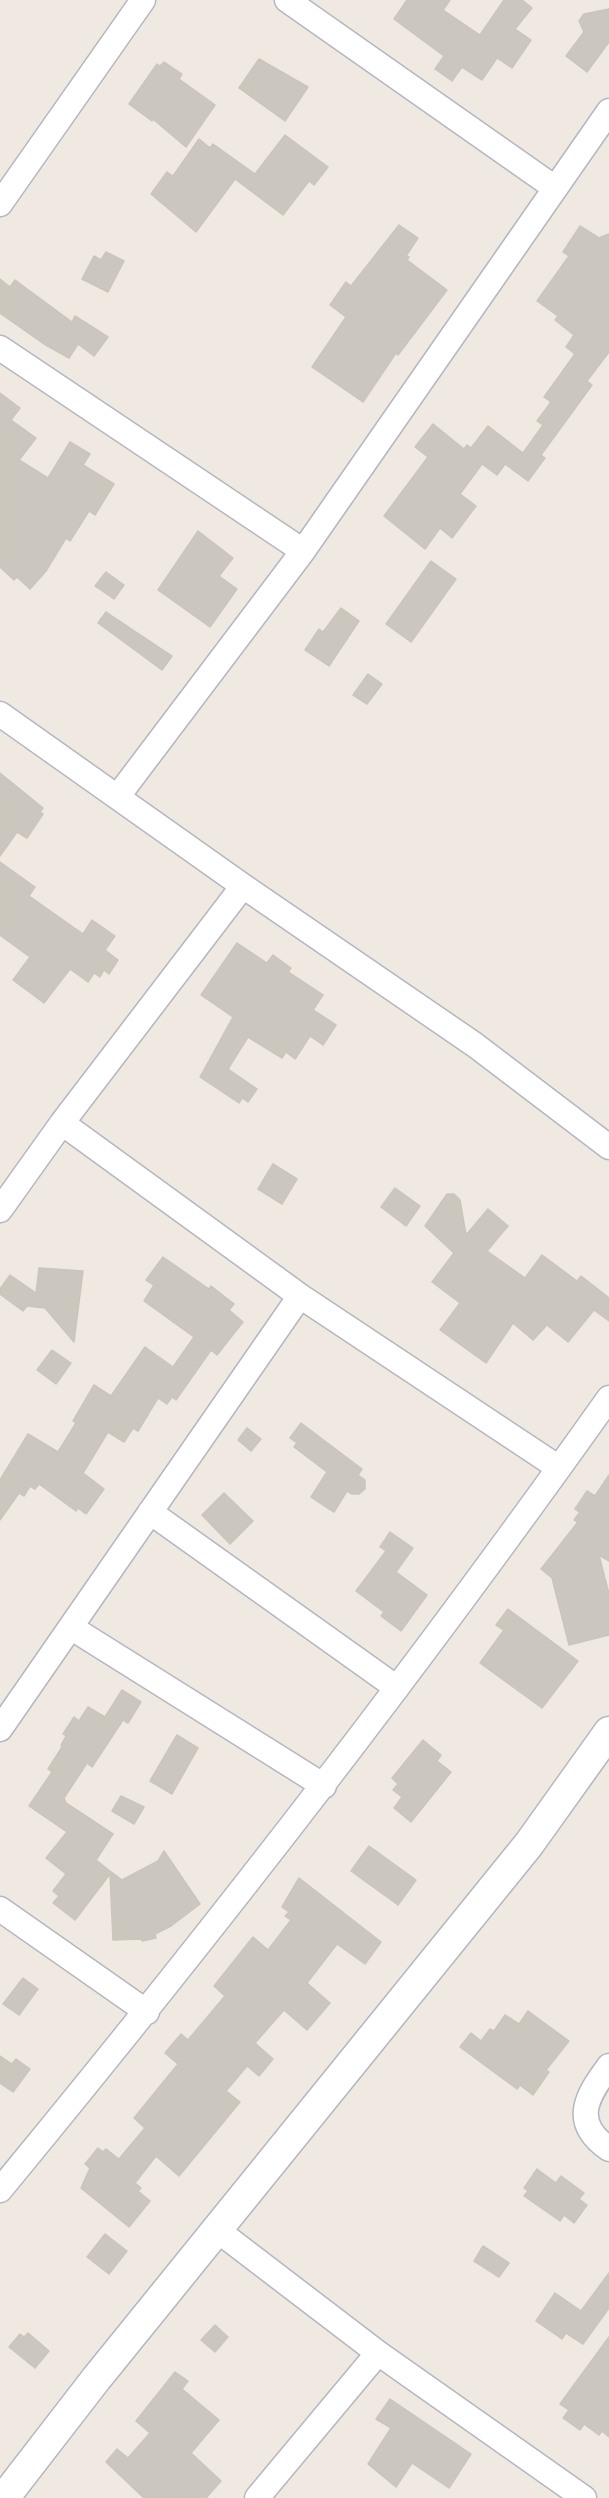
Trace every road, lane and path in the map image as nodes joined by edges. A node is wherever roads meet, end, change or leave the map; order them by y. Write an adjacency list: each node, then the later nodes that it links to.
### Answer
1 (143, 0): 5 (street)
2 (287, 0): 4 (street)
3 (609, 111): 4 (street)
4 (555, 188): 7 (street)
5 (0, 204)
6 (0, 348): 7 (street)
7 (303, 551): 9 (street)
8 (0, 714): 9 (street)
9 (118, 796): 10 (street)
10 (243, 886): 11 (street); 12 (street)
11 (62, 1123): 13 (street); 14 (street)
12 (609, 1147)
13 (0, 1210)
14 (300, 1296): 16 (street); 17 (street)
15 (609, 1398): 16 (street)
16 (560, 1468): 19 (street)
17 (150, 1512): 18 (street); 19 (street)
18 (72, 1628): 20 (street); 22 (street)
19 (396, 1688): 22 (street)
20 (0, 1729)
21 (609, 1732): 28 (street)
22 (324, 1786): 24 (street)
23 (0, 1909): 24 (street)
24 (147, 2012): 27 (street)
25 (609, 2066): 26 (street)
26 (609, 2149)
27 (0, 2190)
28 (217, 2230): 29 (street); 30 (street)
29 (378, 2353): 31 (street); 32 (street)
30 (4, 2498)
31 (257, 2498)
32 (584, 2498)

